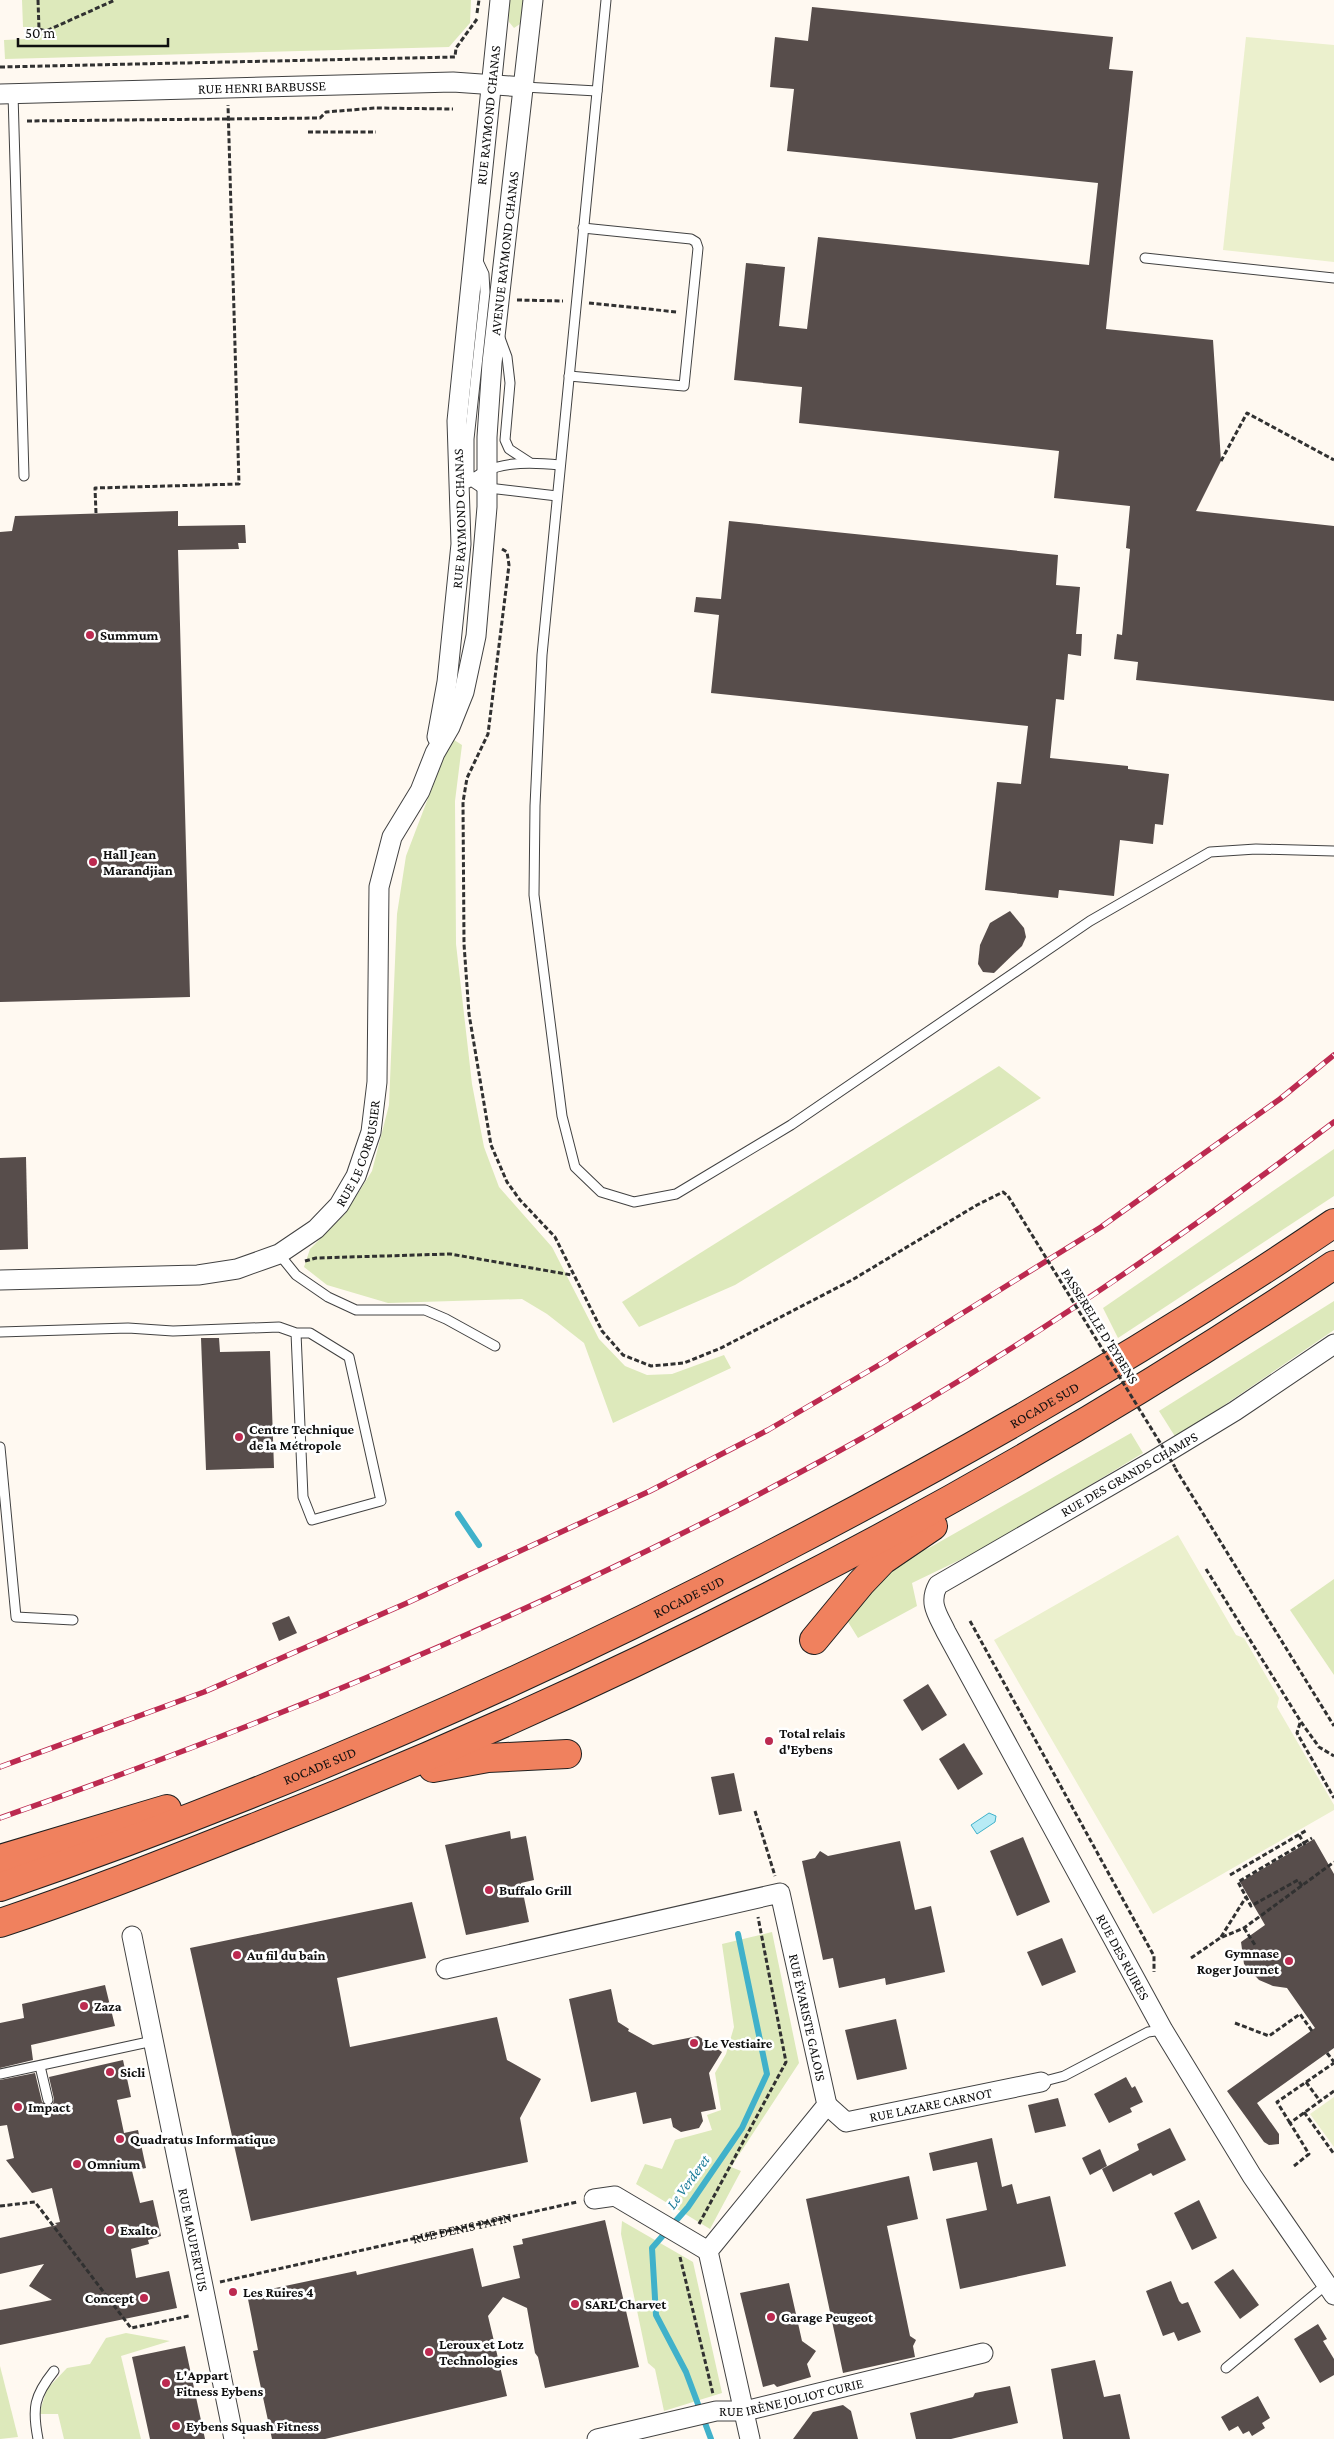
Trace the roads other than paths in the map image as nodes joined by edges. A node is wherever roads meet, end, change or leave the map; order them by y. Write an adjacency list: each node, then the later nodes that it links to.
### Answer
1 (500, 0): 4 (street, RUE RAYMOND CHANAS)
2 (533, 0): 5 (street, AVENUE RAYMOND CHANAS)
3 (606, 0): 6 (lane)
4 (492, 84): 5 (street, RUE HENRI BARBUSSE); 7 (street, RUE HENRI BARBUSSE); 9 (street, RUE RAYMOND CHANAS)
5 (524, 87): 6 (lane); 12 (street, AVENUE RAYMOND CHANAS)
6 (597, 91): 8 (lane)
7 (6, 94): 17 (lane)
8 (583, 228): 13 (lane); 13 (lane)
9 (475, 254): 14 (lane); 19 (street, RUE RAYMOND CHANAS)
10 (1145, 258): 11 (lane)
11 (1334, 278)
12 (497, 321): 14 (street, AVENUE RAYMOND CHANAS); 15 (lane)
13 (569, 376): 16 (lane)
14 (478, 438): 18 (street, AVENUE RAYMOND CHANAS)
15 (529, 462): 16 (lane); 18 (lane)
16 (560, 464): 20 (lane)
17 (24, 476)
18 (483, 486): 19 (lane); 20 (lane); 21 (street, RUE RAYMOND CHANAS)
19 (458, 496): 21 (street, RUE RAYMOND CHANAS)
20 (557, 496): 22 (lane)
21 (435, 754): 24 (street, RUE LE CORBUSIER)
22 (1334, 850)
23 (1334, 1223): 36 (highway, ROCADE SUD)
24 (284, 1260): 26 (street, RUE LE CORBUSIER); 30 (lane)
25 (1334, 1265): 31 (highway)
26 (0, 1280)
27 (0, 1332): 28 (lane)
28 (296, 1333): 28 (lane)
29 (1334, 1344): 33 (street, RUE DES GRANDS CHAMPS)
30 (495, 1346)
31 (1161, 1376): 35 (highway); 38 (highway)
32 (0, 1446): 34 (lane)
33 (932, 1604): 44 (street, RUE DES RUIRES)
34 (73, 1620)
35 (814, 1640)
36 (369, 1746): 39 (highway); 40 (highway, ROCADE SUD)
37 (566, 1754): 38 (highway)
38 (375, 1781): 41 (highway)
39 (0, 1859)
40 (0, 1887)
41 (0, 1924)
42 (132, 1936): 45 (street, RUE MAUPERTUIS)
43 (446, 1969): 50 (street, RUE ÉVARISTE GALOIS)
44 (1163, 2030): 48 (lane); 53 (street, RUE DES RUIRES)
45 (153, 2041): 46 (lane); 59 (street, RUE MAUPERTUIS)
46 (40, 2066): 47 (lane); 49 (lane)
47 (0, 2074)
48 (1041, 2082): 50 (street, RUE LAZARE CARNOT)
49 (48, 2100)
50 (827, 2105): 52 (street)
51 (594, 2198): 52 (street)
52 (708, 2251): 57 (street)
53 (1330, 2290): 55 (lane)
54 (983, 2353): 57 (street, RUE IRÈNE JOLIOT CURIE)
55 (1226, 2368)
56 (54, 2371): 58 (lane)
57 (745, 2411): 60 (street, RUE IRÈNE JOLIOT CURIE); 61 (street)
58 (38, 2439)
59 (234, 2439)
60 (597, 2439)
61 (750, 2439)

